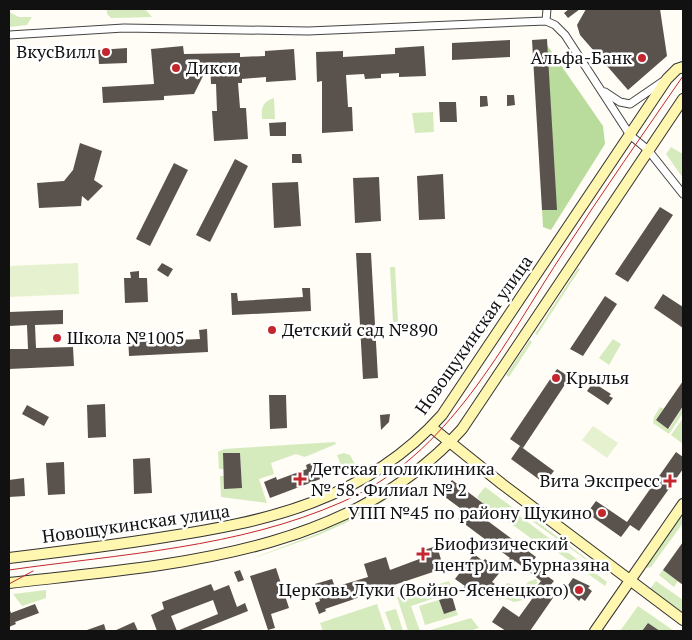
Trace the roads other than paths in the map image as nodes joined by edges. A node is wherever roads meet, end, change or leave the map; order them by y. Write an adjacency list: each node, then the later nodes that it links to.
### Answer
1 (547, 9): 2 (street)
2 (546, 21): 3 (street); 6 (street)
3 (9, 35)
4 (683, 67): 5 (main road, Новощукинская улица)
5 (667, 79): 6 (street); 8 (main road, Новощукинская улица)
6 (599, 87): 8 (street)
7 (683, 99): 9 (main road)
8 (630, 135): 9 (street); 11 (main road, Новощукинская улица)
9 (648, 150): 10 (street); 12 (main road)
10 (683, 194)
11 (431, 427): 12 (main road); 14 (main road, Новощукинская улица)
12 (449, 442): 15 (main road); 16 (main road)
13 (683, 504): 15 (main road)
14 (9, 558)
15 (630, 580): 17 (main road); 18 (main road)
16 (9, 583)
17 (683, 620)
18 (595, 631)

